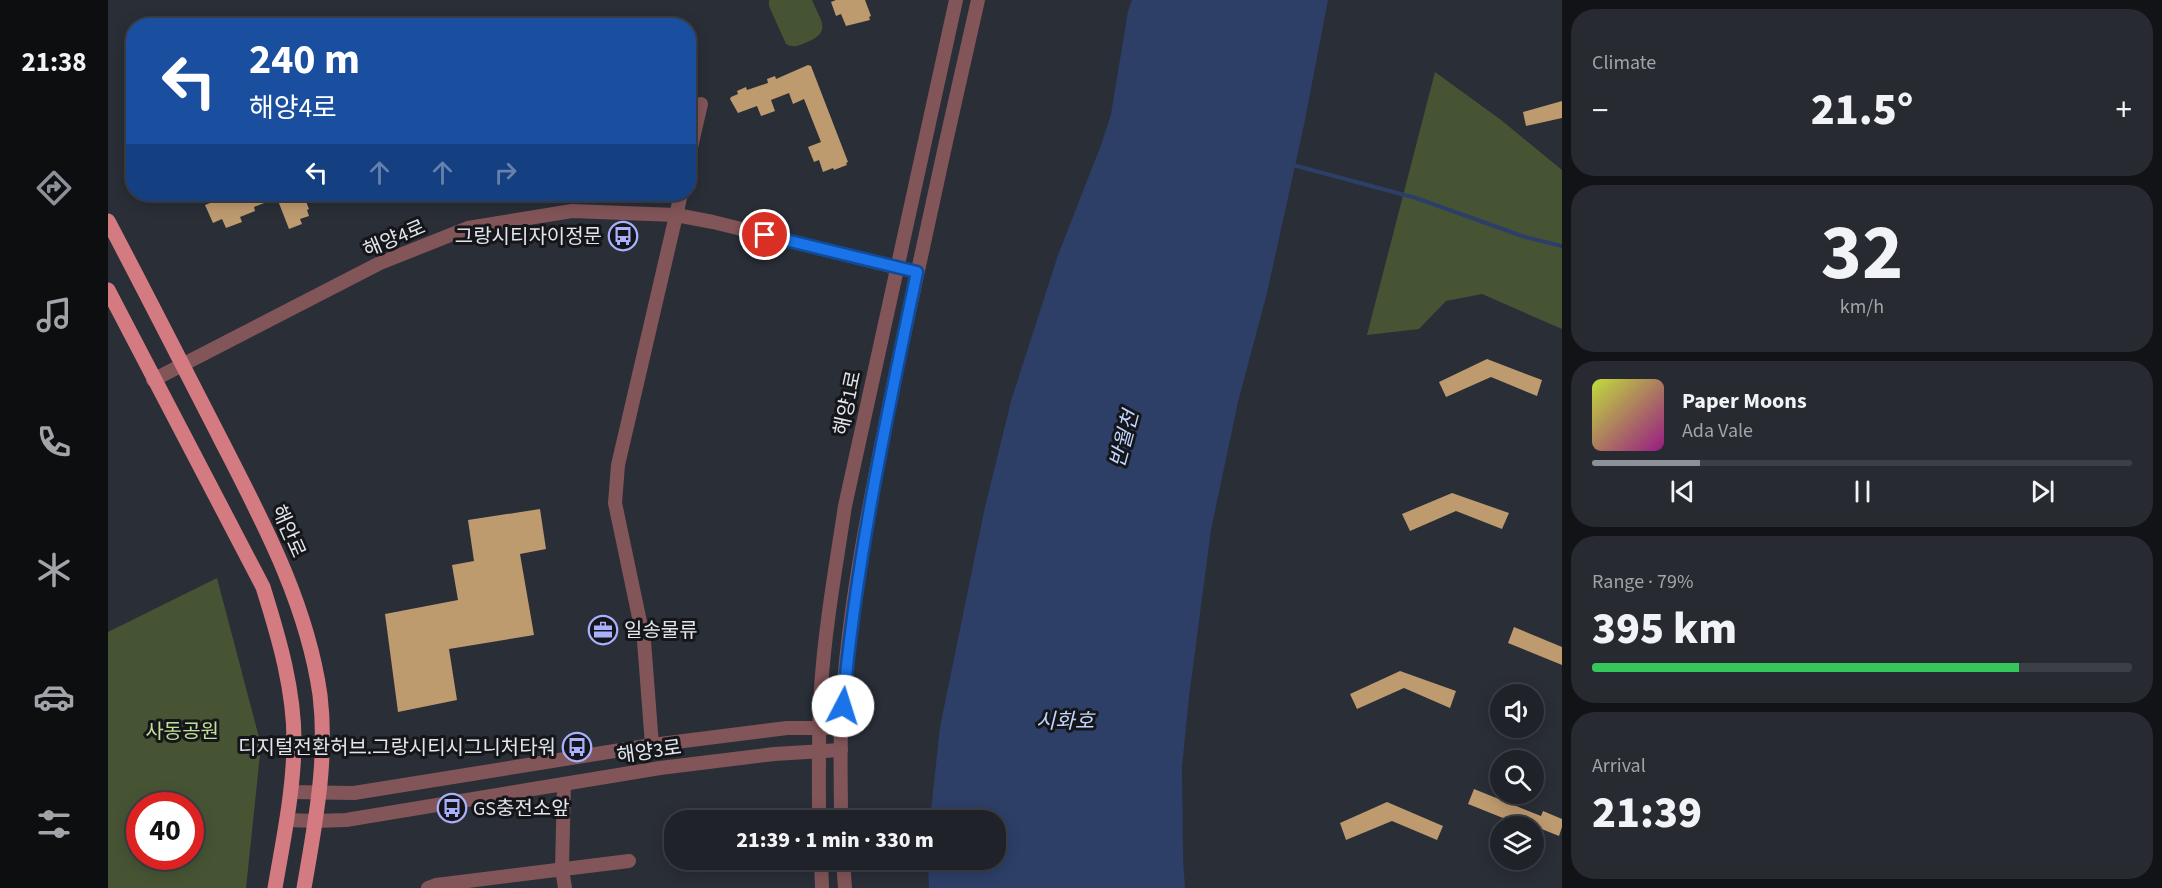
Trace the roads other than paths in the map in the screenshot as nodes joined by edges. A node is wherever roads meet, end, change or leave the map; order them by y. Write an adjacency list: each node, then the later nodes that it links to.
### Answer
1 (956, 0): 8 (street, 해양1로)
2 (978, 0): 9 (street)
3 (701, 104): 4 (street)
4 (696, 126)
5 (679, 201): 6 (street)
6 (676, 215): 8 (street, 해양4로); 11 (street, 해양4로); 15 (street)
7 (108, 221): 11 (main road, 해안로)
8 (896, 267): 9 (street, 해양4로); 13 (street, 해양1로)
9 (917, 272): 14 (street)
10 (108, 290): 12 (main road)
11 (183, 365): 12 (street, 해양4로); 20 (main road, 해안로)
12 (153, 380): 19 (main road)
13 (819, 728): 14 (street, 해양3로); 15 (street, 해양3로); 17 (street, 해양1로)
14 (841, 728): 16 (street)
15 (652, 745): 20 (street, 해양3로)
16 (841, 750): 17 (street, 해양3로); 22 (street)
17 (818, 752): 18 (street, 해양3로); 21 (street, 해양1로)
18 (564, 784): 24 (street, 해양3로); 26 (street)
19 (291, 792): 20 (street, 해양3로); 23 (main road)
20 (320, 792): 24 (main road, 해안로)
21 (819, 810)
22 (842, 810)
23 (286, 820): 24 (street, 해양3로); 29 (main road)
24 (315, 821): 30 (main road, 해안로)
25 (629, 861): 26 (street)
26 (562, 869): 31 (street); 32 (street)
27 (821, 870): 33 (street)
28 (844, 870): 34 (street)
29 (275, 888)
30 (304, 888)
31 (428, 888)
32 (565, 888)
33 (822, 888)
34 (845, 888)

